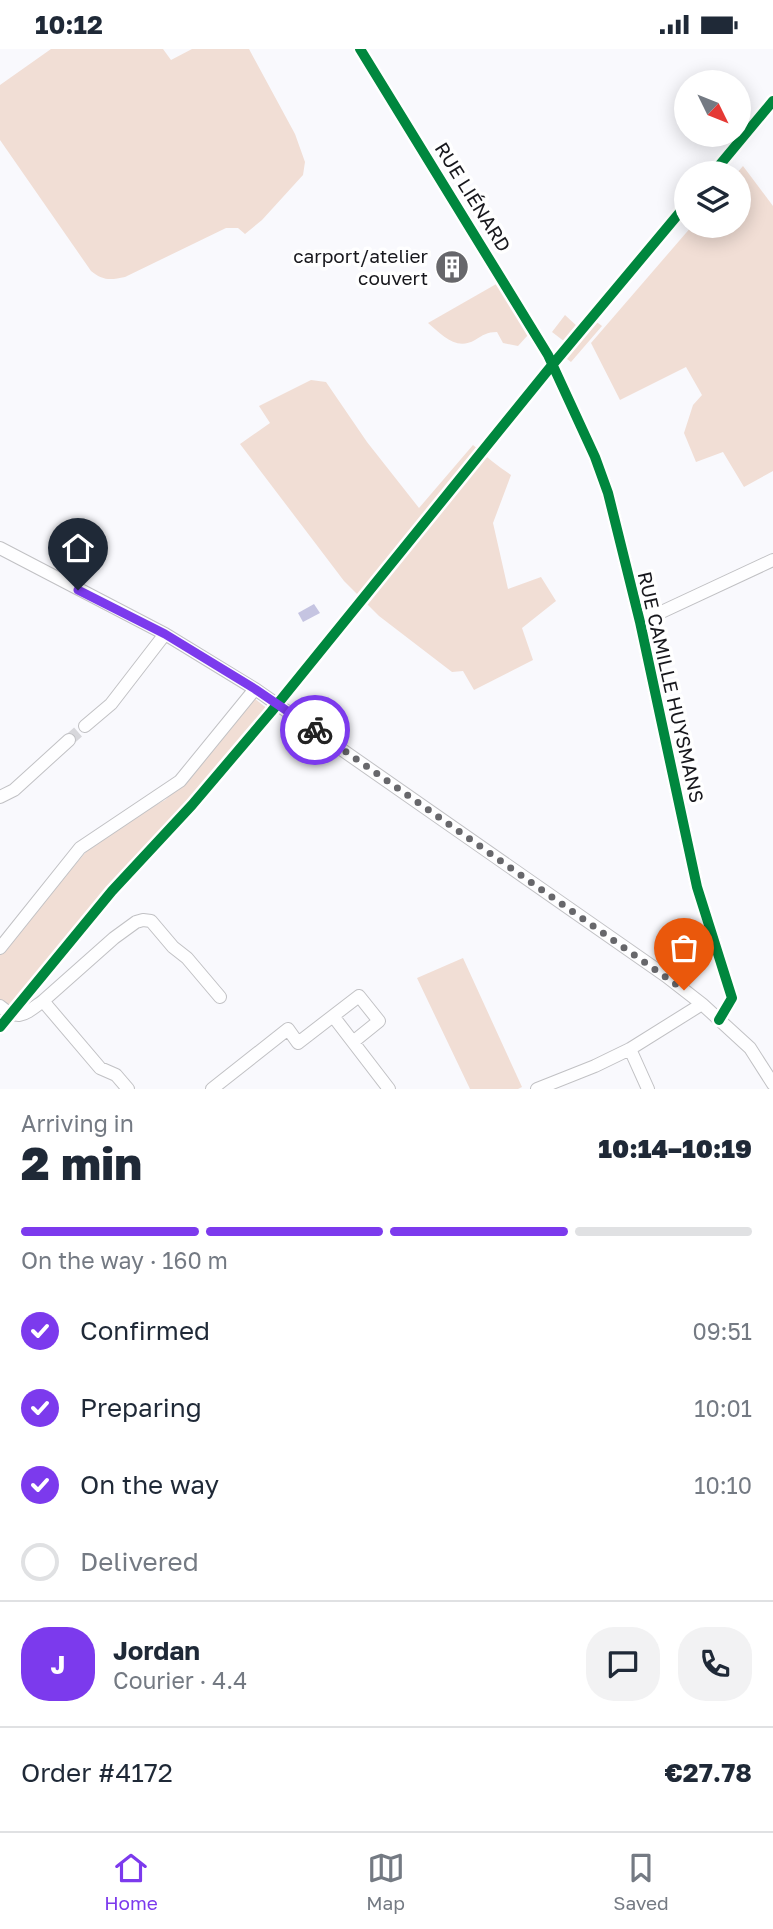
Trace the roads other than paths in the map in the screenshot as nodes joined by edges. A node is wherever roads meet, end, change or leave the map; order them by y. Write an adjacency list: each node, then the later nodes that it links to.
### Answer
1 (360, 49): 2 (street, RUE LIÉNARD)
2 (553, 364): 5 (street, RUE CAMILLE HUYSMANS)
3 (0, 548): 6 (street)
4 (773, 560): 5 (street)
5 (640, 622): 17 (street, RUE CAMILLE HUYSMANS)
6 (165, 634): 7 (street); 8 (street)
7 (255, 689): 11 (street); 14 (street)
8 (85, 726)
9 (69, 740): 10 (street)
10 (0, 797)
11 (0, 948)
12 (220, 997): 13 (street)
13 (43, 1001): 15 (street); 21 (street)
14 (702, 1004): 17 (street); 19 (street)
15 (0, 1006)
16 (333, 1016): 18 (street); 18 (street); 22 (street)
17 (719, 1020): 20 (street)
18 (353, 1042): 23 (street)
19 (630, 1049): 24 (street); 25 (street)
20 (773, 1084)
21 (128, 1089)
22 (212, 1089)
23 (389, 1089)
24 (537, 1089)
25 (648, 1089)

